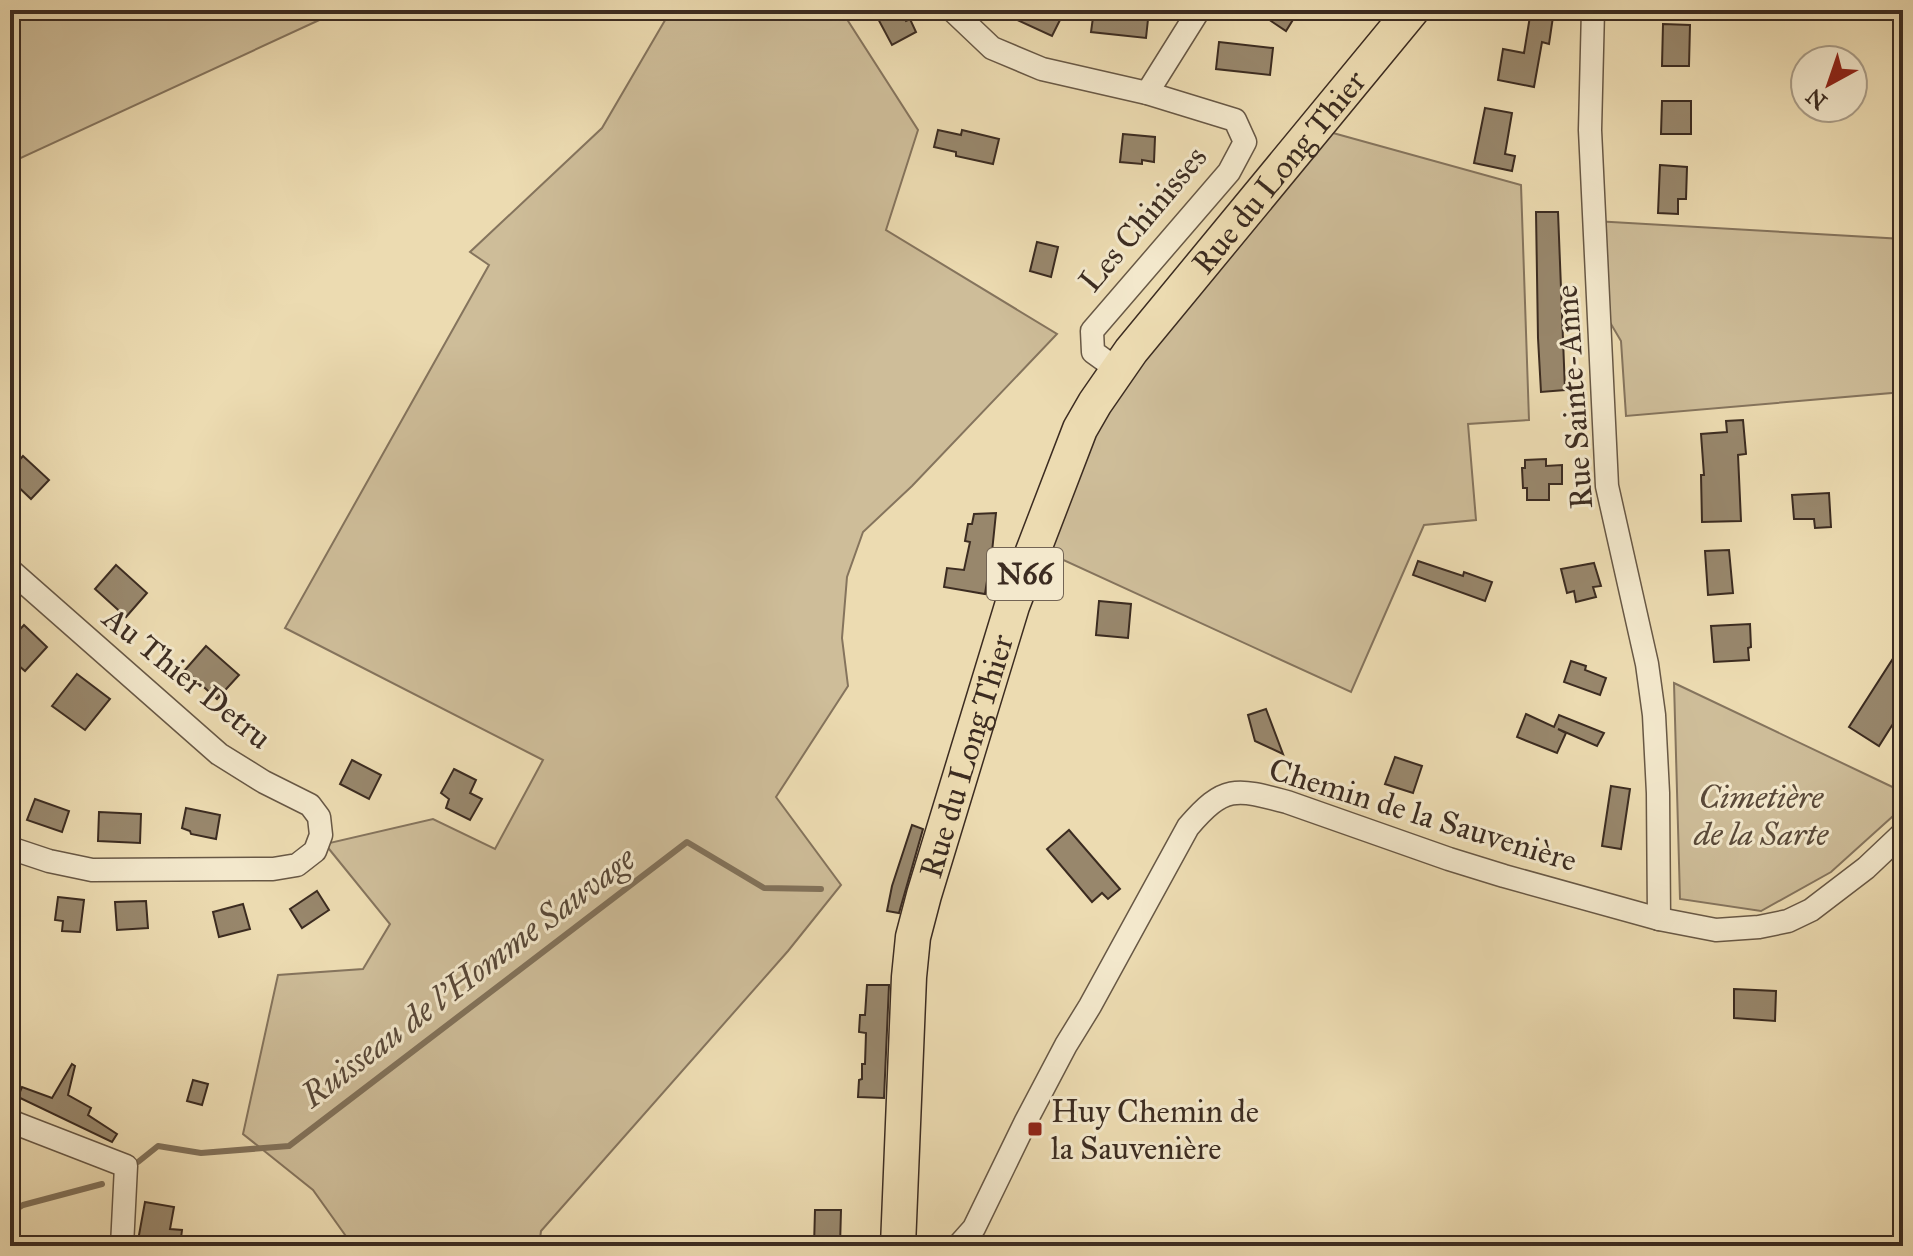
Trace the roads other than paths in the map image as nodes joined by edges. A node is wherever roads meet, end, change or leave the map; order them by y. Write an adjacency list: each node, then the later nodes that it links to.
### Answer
1 (952, 10): 5 (street, Les Chinisses)
2 (1199, 10): 5 (street)
3 (1412, 10): 6 (main road, Rue du Long Thier / N66)
4 (1593, 10): 10 (street, Rue Sainte-Anne)
5 (1147, 93): 6 (street, Les Chinisses)
6 (1118, 370): 13 (main road, Rue du Long Thier / N66)
7 (10, 570): 9 (street, Au Thier Detru)
8 (1903, 833): 10 (street, Chemin de la Sauvenière)
9 (10, 848)
10 (1659, 919): 14 (street, Chemin de la Sauvenière)
11 (10, 1118): 12 (street)
12 (122, 1246)
13 (898, 1246)
14 (958, 1246)

